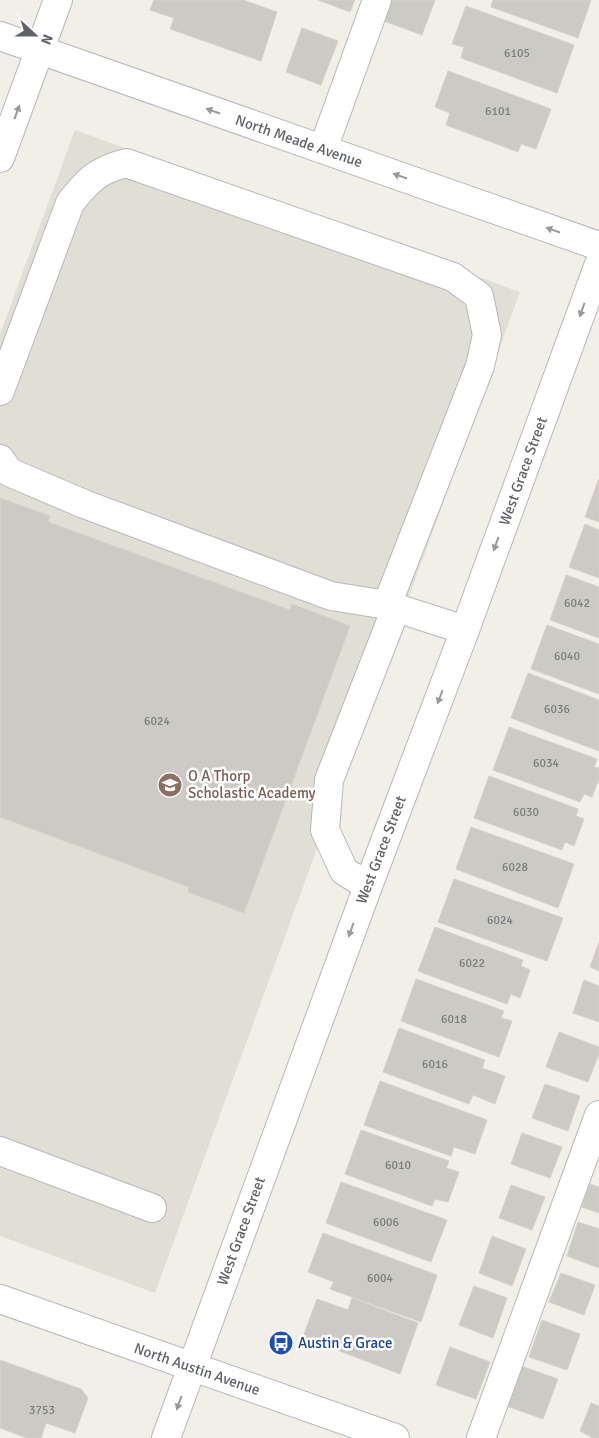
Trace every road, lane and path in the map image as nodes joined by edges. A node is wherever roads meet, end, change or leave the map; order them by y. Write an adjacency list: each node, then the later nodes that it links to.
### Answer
1 (58, 0): 4 (street)
2 (377, 0): 5 (street)
3 (0, 36): 4 (street, North Meade Avenue)
4 (40, 50): 5 (street, North Meade Avenue, one-way to 4); 6 (street, one-way to 4)
5 (323, 149): 7 (street, North Meade Avenue, one-way to 5)
6 (0, 158)
7 (599, 246)
8 (599, 264): 12 (street, West Grace Street, one-way to 12)
9 (0, 391): 11 (street)
10 (0, 459): 11 (street)
11 (392, 607): 12 (street); 13 (street)
12 (465, 630): 13 (street, West Grace Street, one-way to 13)
13 (368, 886): 18 (street, West Grace Street, one-way to 18)
14 (599, 1115): 21 (street)
15 (0, 1151): 16 (street)
16 (152, 1208)
17 (0, 1299): 18 (street, North Austin Avenue)
18 (192, 1367): 19 (street, West Grace Street, one-way to 19); 20 (street, North Austin Avenue)
19 (166, 1438)
20 (395, 1438)
21 (481, 1438)

